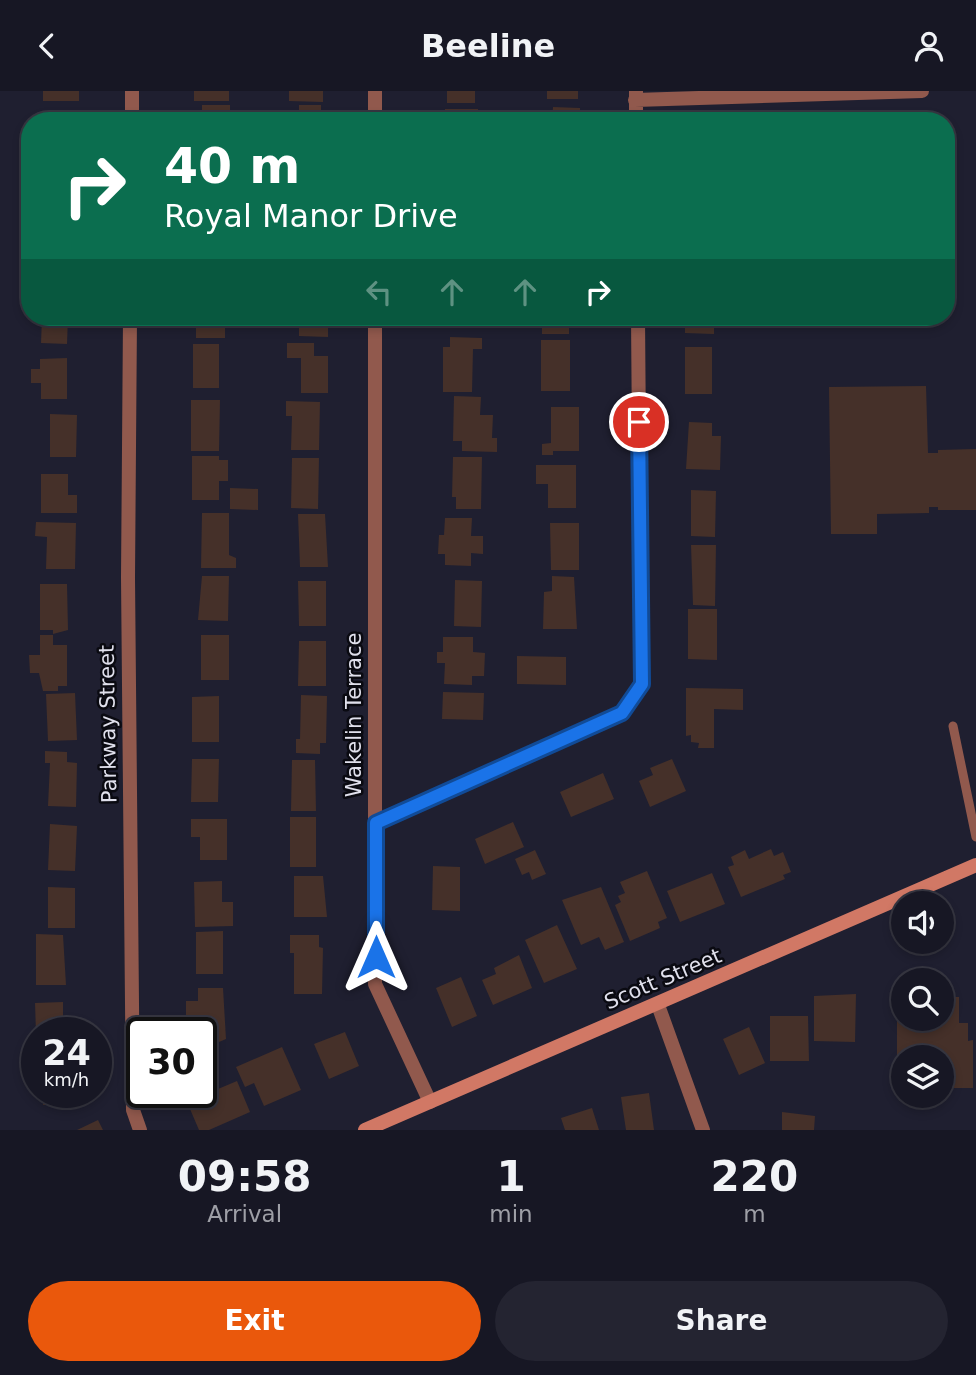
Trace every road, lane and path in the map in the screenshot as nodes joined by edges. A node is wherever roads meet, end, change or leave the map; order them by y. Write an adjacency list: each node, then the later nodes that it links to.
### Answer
1 (132, 91): 5 (street)
2 (375, 91): 6 (street)
3 (922, 91): 4 (street)
4 (636, 95)
5 (132, 112)
6 (375, 112)
7 (130, 326): 16 (street, Parkway Street)
8 (375, 326): 11 (street, Wakelin Terrace)
9 (638, 326): 11 (street)
10 (953, 726): 12 (lane)
11 (376, 823): 15 (street, Wakelin Terrace)
12 (976, 837)
13 (976, 865): 14 (main road, Scott Street)
14 (658, 1005): 15 (main road, Scott Street); 18 (street)
15 (430, 1102): 17 (main road, Scott Street)
16 (140, 1130)
17 (365, 1130)
18 (703, 1130)

